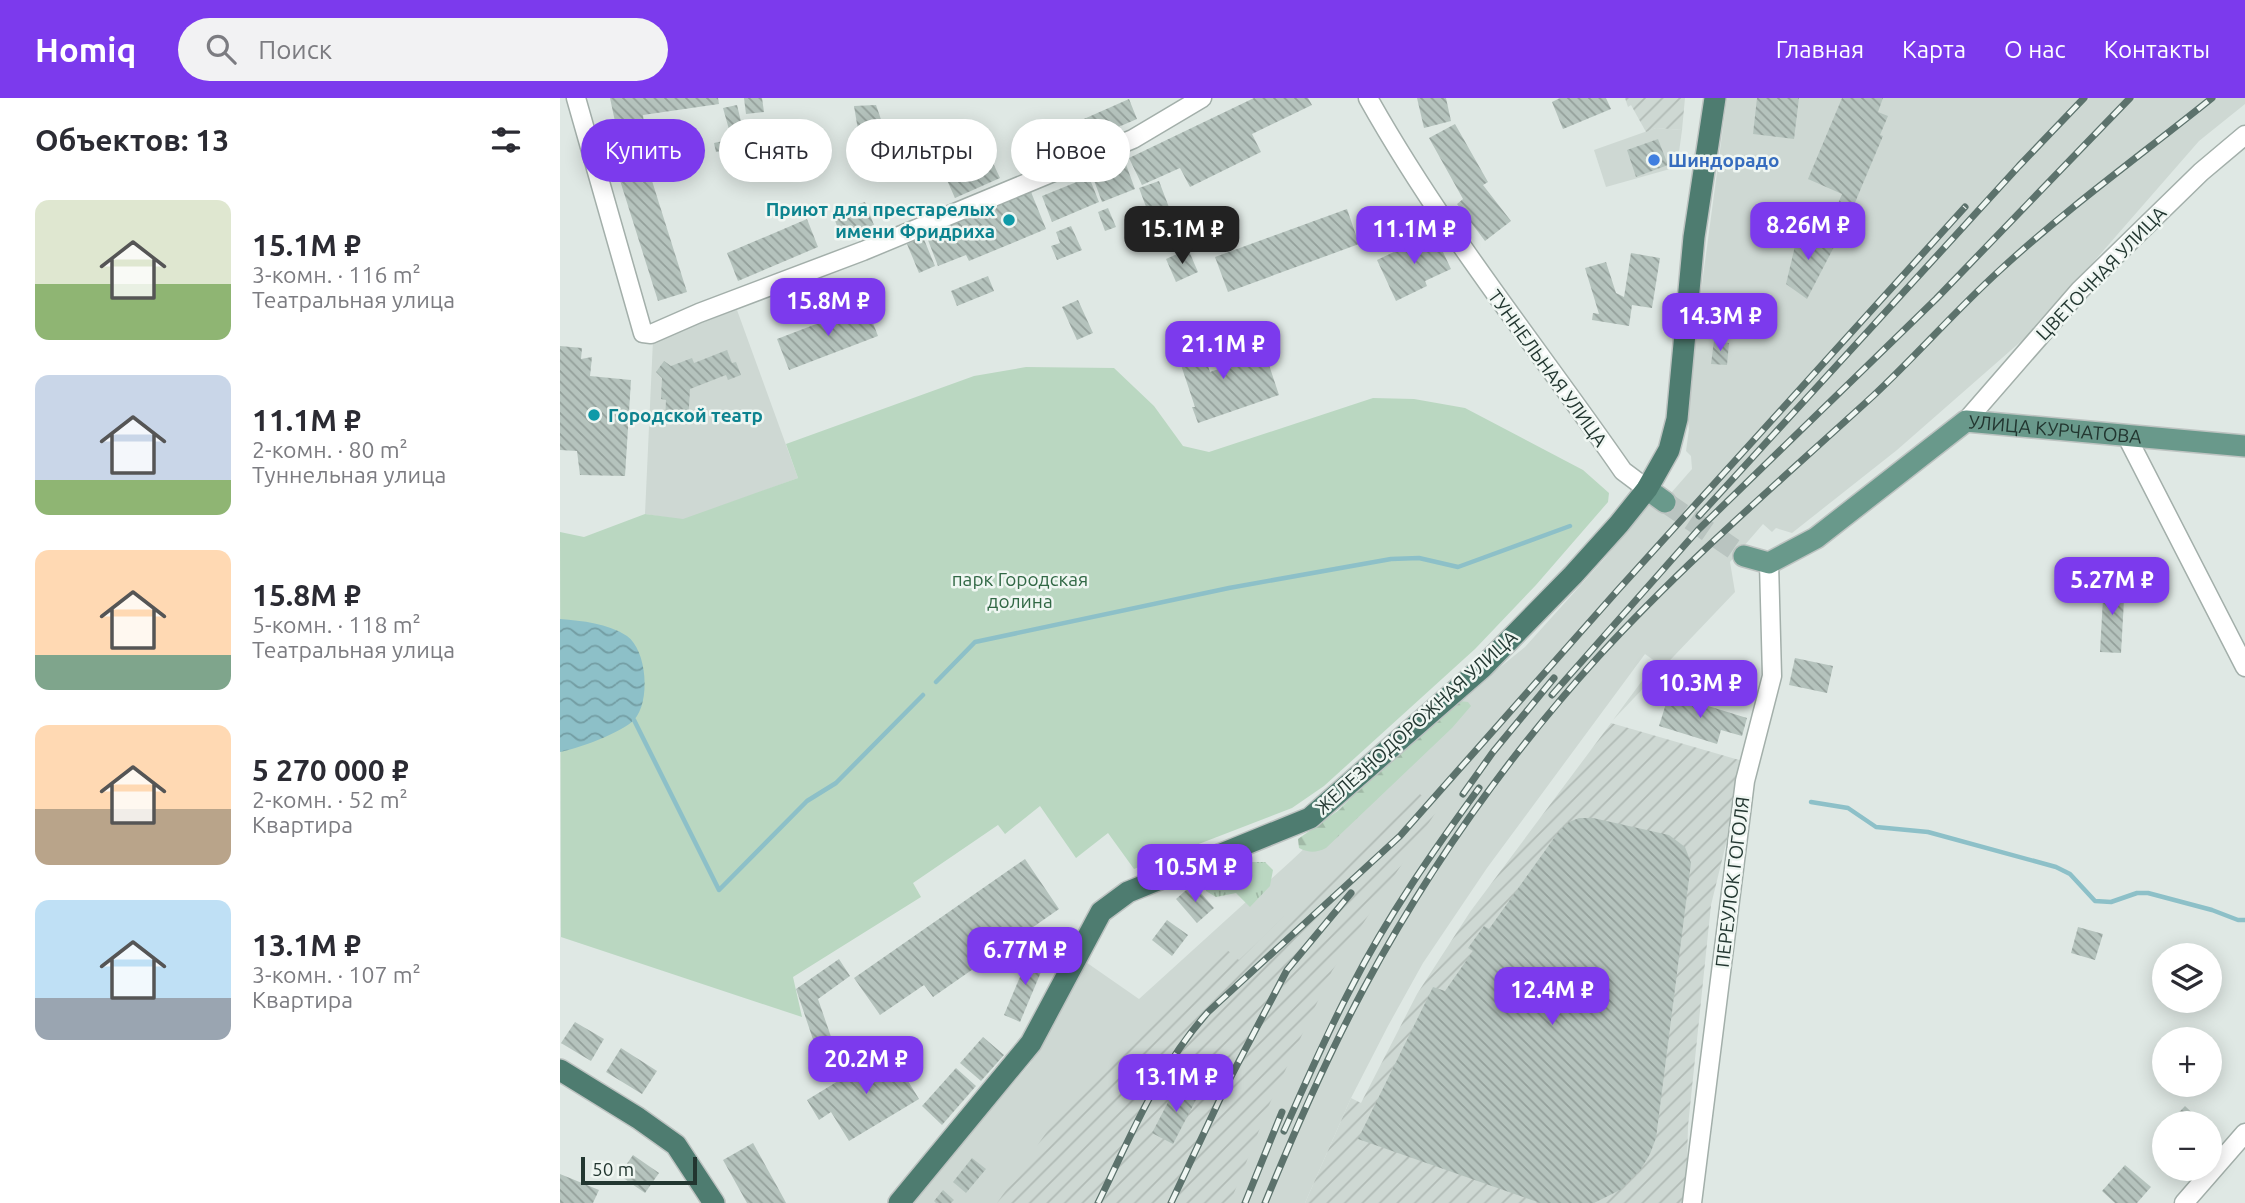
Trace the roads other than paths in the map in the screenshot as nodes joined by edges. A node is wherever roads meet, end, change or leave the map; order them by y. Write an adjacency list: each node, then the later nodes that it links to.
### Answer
1 (576, 98): 2 (street)
2 (1202, 98)
3 (1368, 98): 9 (street, ТУННЕЛЬНАЯ УЛИЦА)
4 (1714, 98): 9 (highway, ЖЕЛЕЗНОДОРОЖНАЯ УЛИЦА)
5 (2245, 135): 6 (street, ЦВЕТОЧНАЯ УЛИЦА)
6 (1966, 421): 7 (main road, УЛИЦА КУРЧАТОВА); 12 (main road, УЛИЦА КУРЧАТОВА)
7 (2126, 435): 8 (main road, УЛИЦА КУРЧАТОВА); 13 (street)
8 (2245, 446)
9 (1647, 489): 10 (main road); 17 (highway, ЖЕЛЕЗНОДОРОЖНАЯ УЛИЦА)
10 (1665, 502)
11 (1744, 555): 12 (main road)
12 (1769, 563): 18 (street, ПЕРЕУЛОК ГОГОЛЯ)
13 (2245, 667)
14 (560, 1070): 16 (highway)
15 (2245, 1133): 19 (street)
16 (714, 1203)
17 (899, 1203)
18 (1692, 1203)
19 (2184, 1203)

